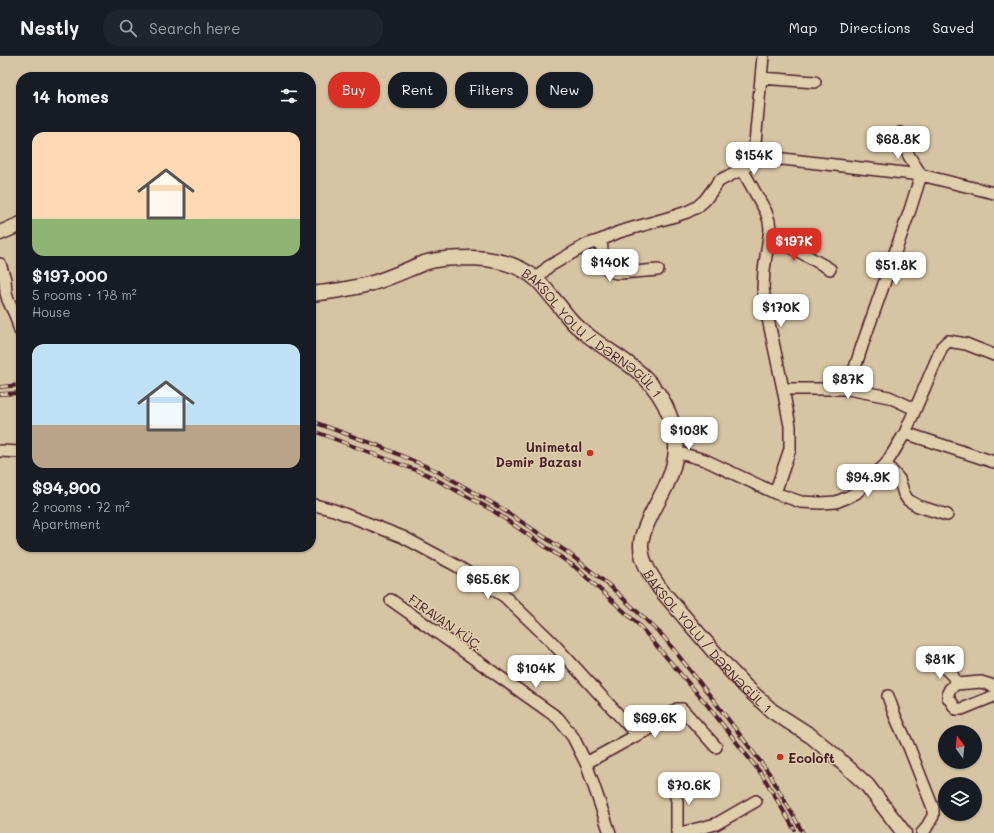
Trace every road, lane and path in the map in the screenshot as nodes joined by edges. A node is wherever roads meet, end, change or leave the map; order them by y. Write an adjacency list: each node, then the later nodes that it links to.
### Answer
1 (763, 56): 2 (street)
2 (761, 78): 3 (street); 5 (street)
3 (815, 82)
4 (900, 133): 7 (street)
5 (757, 160): 6 (street); 7 (street)
6 (742, 169): 11 (street); 12 (street)
7 (921, 175): 8 (street); 21 (street)
8 (994, 193)
9 (16, 226): 10 (main road)
10 (0, 233)
11 (770, 235): 14 (street); 20 (street)
12 (601, 240): 15 (street); 16 (street)
13 (0, 264): 18 (street)
14 (830, 269)
15 (658, 270)
16 (536, 279): 17 (main road, BAKSOL YOLU / DƏRNƏGÜL 1); 26 (main road, BAKSOL YOLU / DƏRNƏGÜL 1)
17 (316, 293)
18 (16, 317)
19 (994, 355): 22 (street)
20 (783, 389): 21 (street); 29 (street)
21 (848, 389): 22 (street)
22 (915, 409): 23 (street)
23 (905, 433): 27 (street); 28 (street)
24 (0, 451): 25 (street)
25 (16, 452)
26 (676, 452): 29 (street); 46 (main road, BAKSOL YOLU / DƏRNƏGÜL 1)
27 (994, 462)
28 (886, 464): 29 (street); 31 (street)
29 (775, 493)
30 (316, 505): 38 (street)
31 (947, 515)
32 (390, 600): 40 (street, FIRAVAN KÜÇ.)
33 (942, 665): 34 (street)
34 (956, 684): 35 (street); 37 (street)
35 (994, 686)
36 (888, 696): 47 (street)
37 (994, 696)
38 (637, 735): 39 (street); 40 (street)
39 (716, 747)
40 (586, 763): 43 (street, FIRAVAN KÜÇ.)
41 (672, 782): 44 (street)
42 (756, 801): 45 (street)
43 (610, 833)
44 (678, 833)
45 (681, 833)
46 (904, 833)
47 (922, 833)

